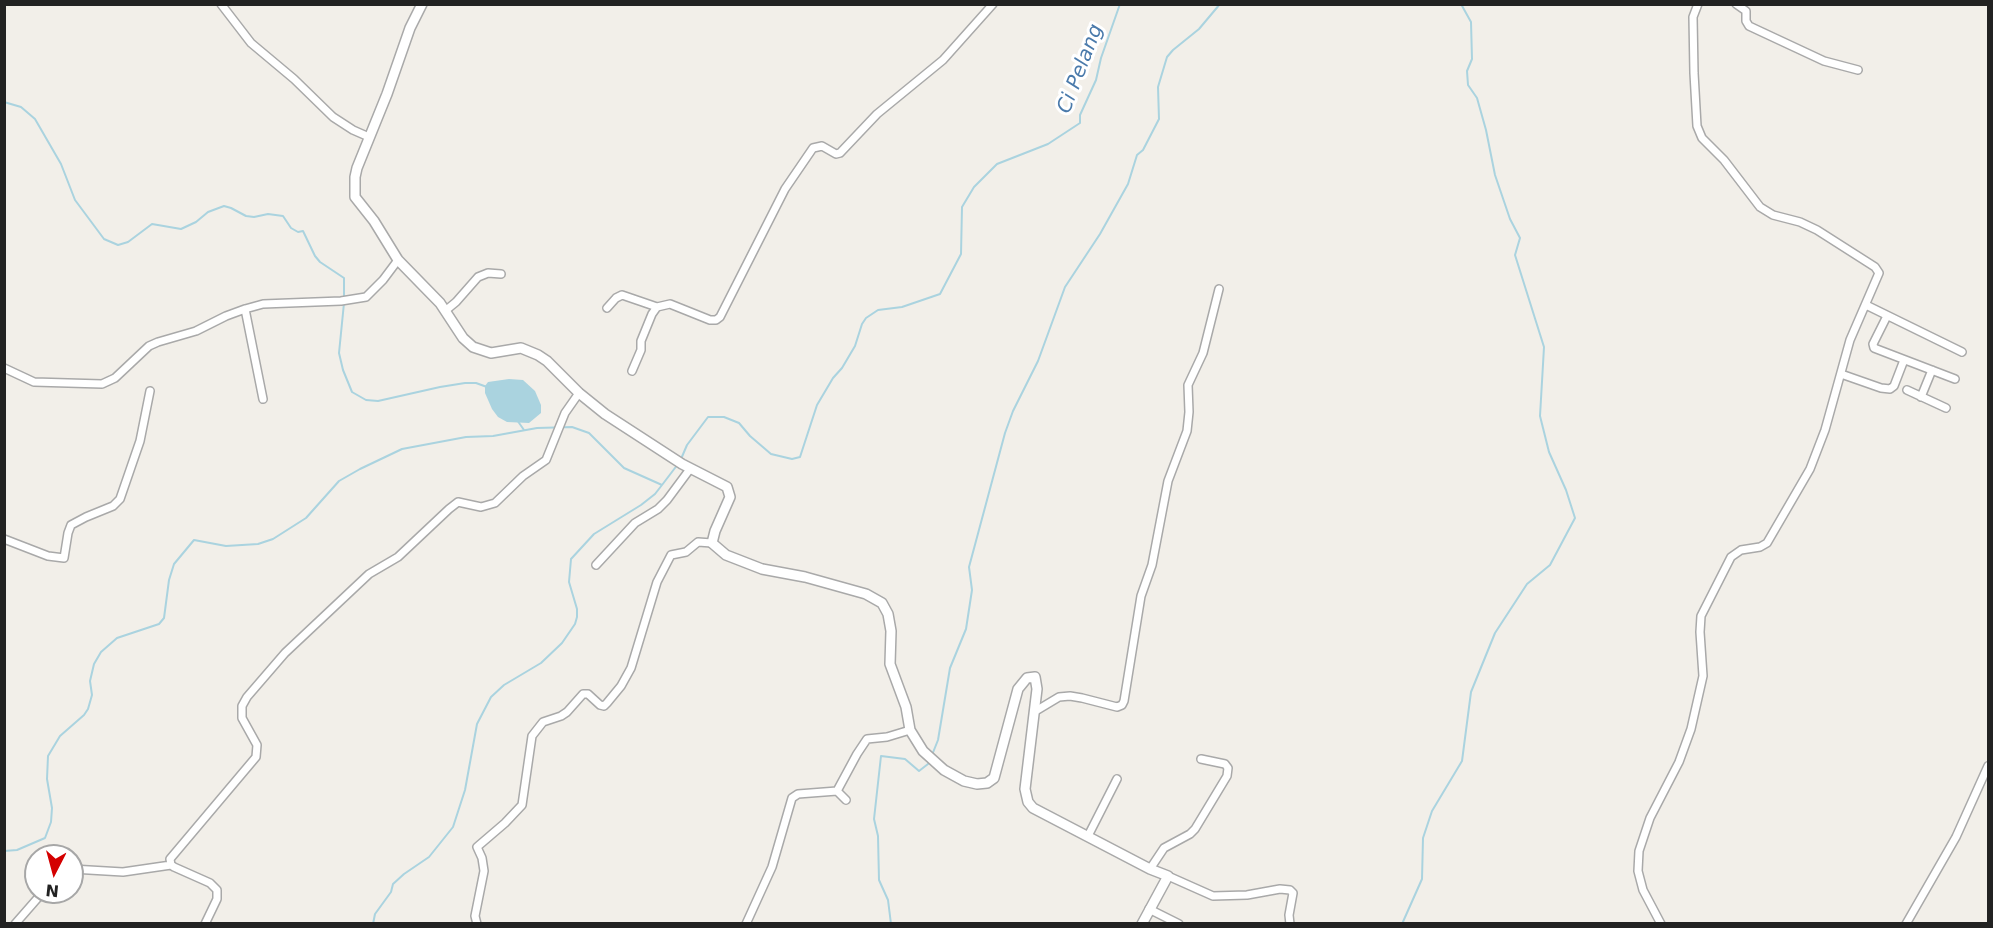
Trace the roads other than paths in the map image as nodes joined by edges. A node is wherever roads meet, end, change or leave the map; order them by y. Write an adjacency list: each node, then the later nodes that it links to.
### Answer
1 (221, 4): 7 (street)
2 (422, 4): 7 (street)
3 (993, 4): 12 (street)
4 (1698, 4): 11 (street)
5 (1736, 4): 6 (street)
6 (1858, 70)
7 (369, 137): 8 (street)
8 (398, 260): 14 (street); 15 (street)
9 (501, 274): 15 (street)
10 (1219, 289): 34 (street)
11 (1866, 305): 16 (street); 22 (street)
12 (657, 307): 13 (street); 21 (street)
13 (608, 308)
14 (245, 309): 19 (street); 28 (street)
15 (446, 311): 26 (street)
16 (1887, 316): 17 (street); 18 (street)
17 (1962, 352)
18 (1904, 360): 20 (street); 22 (street)
19 (4, 368)
20 (1932, 370): 23 (street); 27 (street)
21 (632, 371)
22 (1841, 374): 55 (street)
23 (1955, 379)
24 (1907, 390): 27 (street)
25 (150, 392): 31 (street)
26 (579, 393): 30 (street); 42 (street)
27 (1922, 397): 29 (street)
28 (263, 399)
29 (1946, 408)
30 (690, 469): 32 (street); 33 (street)
31 (4, 539)
32 (712, 543): 35 (street); 50 (street)
33 (596, 565)
34 (1034, 712): 35 (street); 41 (street)
35 (910, 730): 39 (street)
36 (1201, 759): 43 (street)
37 (1989, 766): 56 (street)
38 (1117, 779): 41 (street)
39 (837, 791): 40 (street); 51 (street)
40 (846, 800)
41 (1088, 836): 43 (street)
42 (171, 865): 44 (street); 49 (street)
43 (1150, 869): 45 (street)
44 (84, 870)
45 (1168, 876): 47 (street); 54 (street)
46 (32, 904): 48 (street)
47 (1149, 909): 52 (street); 53 (street)
48 (15, 924)
49 (205, 924)
50 (477, 924)
51 (746, 924)
52 (1142, 924)
53 (1179, 924)
54 (1290, 924)
55 (1661, 924)
56 (1906, 924)

